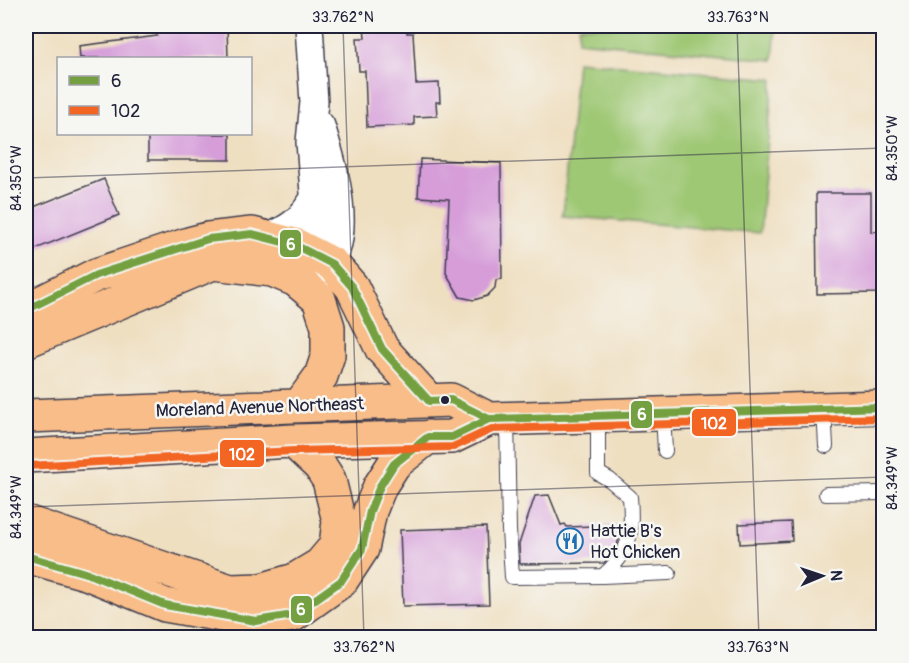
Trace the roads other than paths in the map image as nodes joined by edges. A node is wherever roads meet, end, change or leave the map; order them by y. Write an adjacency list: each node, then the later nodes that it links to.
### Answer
1 (309, 26): 2 (street)
2 (314, 102): 3 (street); 5 (street)
3 (315, 197): 4 (street); 5 (street)
4 (268, 238): 5 (highway); 7 (highway)
5 (325, 260): 6 (street); 9 (highway)
6 (314, 295): 8 (highway); 10 (highway)
7 (26, 310)
8 (26, 341)
9 (429, 401): 10 (highway, Moreland Avenue Northeast); 16 (highway, Moreland Avenue Northeast)
10 (300, 405): 14 (highway, Moreland Avenue Northeast)
11 (884, 407): 12 (highway, Moreland Avenue Northeast)
12 (824, 409): 13 (highway, Moreland Avenue Northeast); 19 (lane)
13 (663, 414): 15 (highway, Moreland Avenue Northeast); 20 (lane)
14 (26, 416)
15 (598, 416): 16 (highway, Moreland Avenue Northeast); 27 (lane)
16 (498, 419): 17 (highway, Moreland Avenue Northeast); 27 (lane)
17 (428, 437): 18 (highway, Moreland Avenue Northeast); 25 (highway)
18 (293, 441): 21 (highway, Moreland Avenue Northeast); 24 (highway)
19 (826, 447)
20 (665, 451)
21 (26, 456)
22 (884, 493): 23 (lane)
23 (826, 494)
24 (26, 522)
25 (26, 556)
26 (669, 573): 27 (lane)
27 (603, 576)

